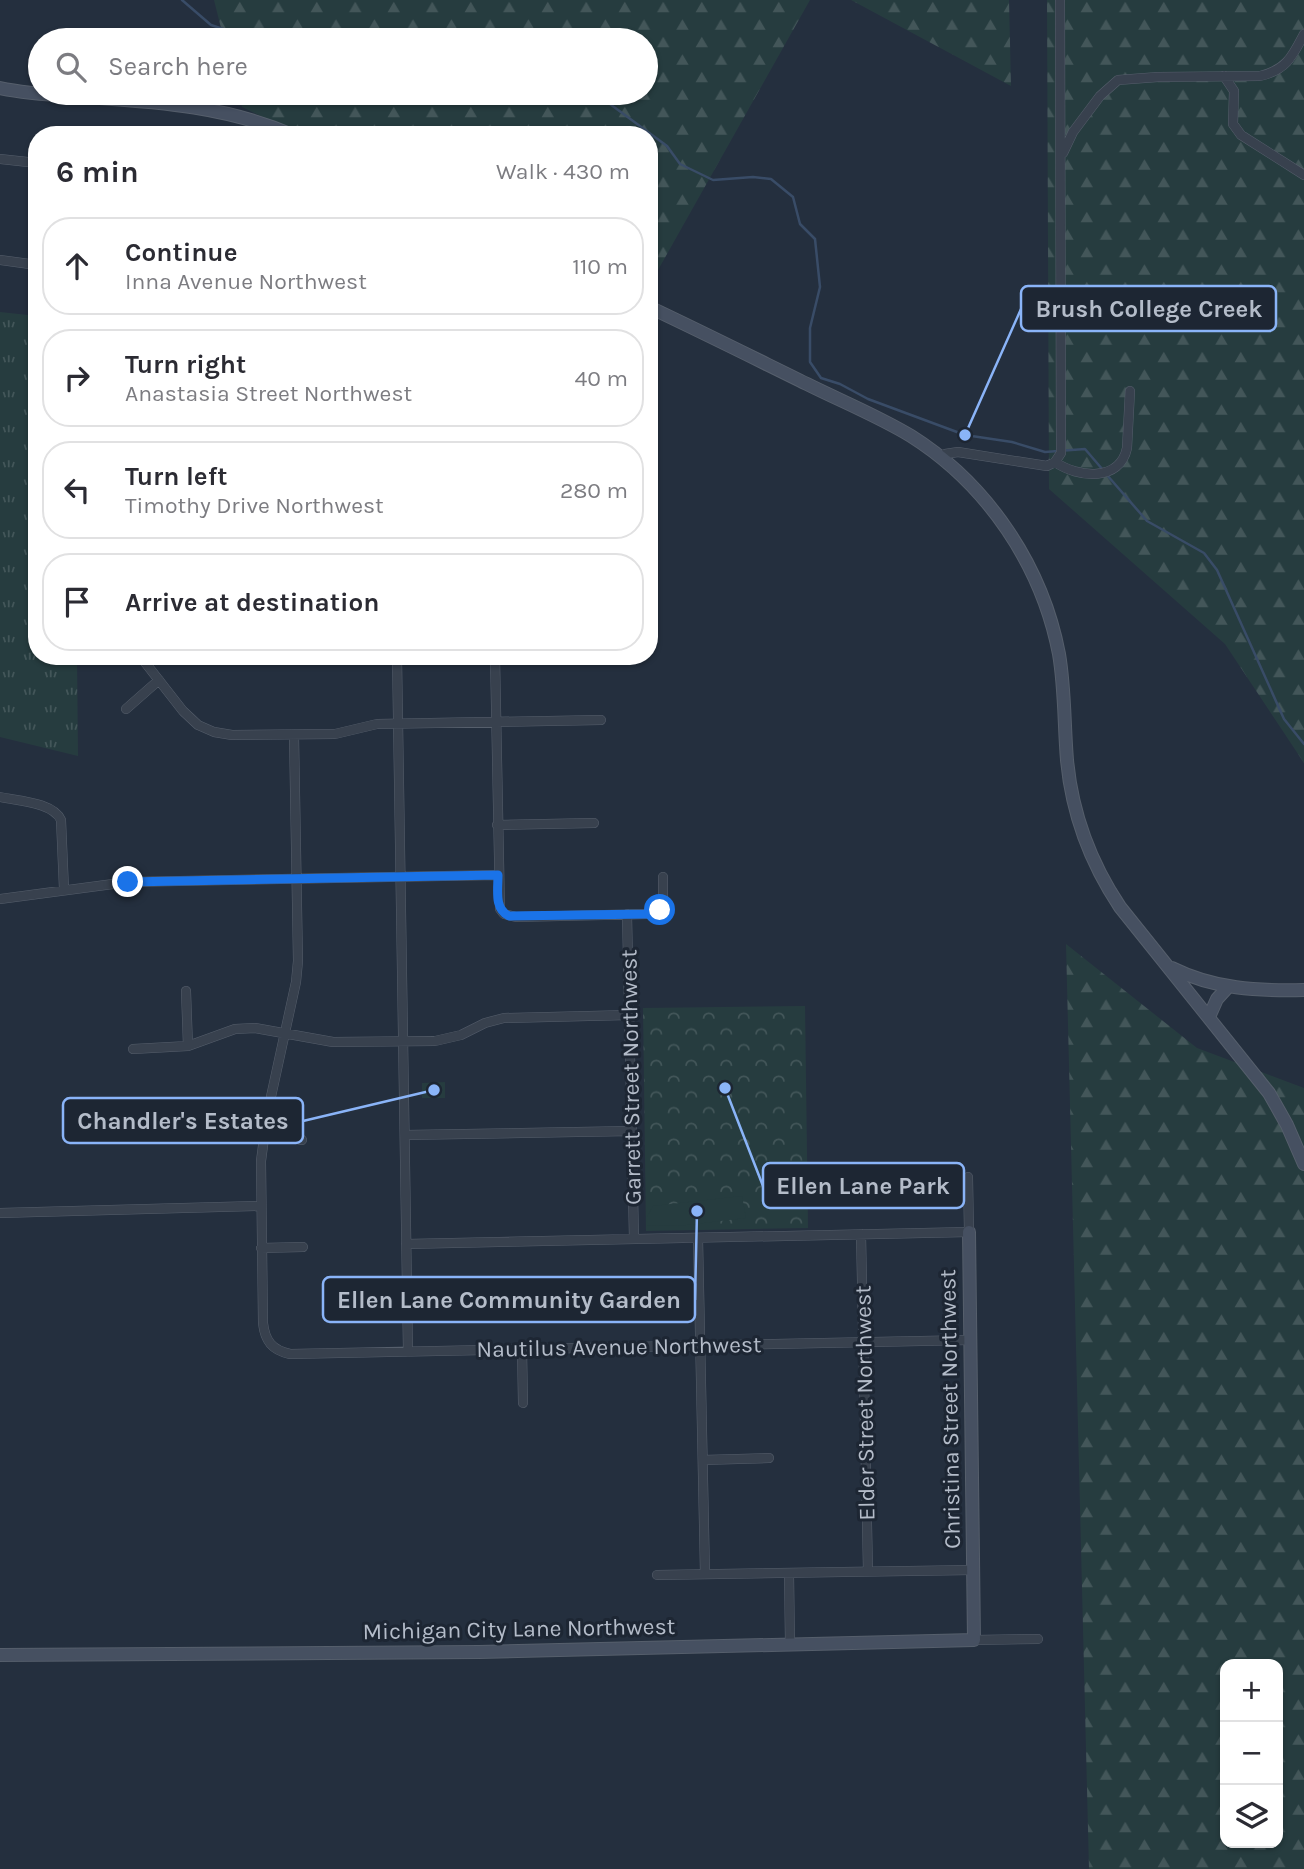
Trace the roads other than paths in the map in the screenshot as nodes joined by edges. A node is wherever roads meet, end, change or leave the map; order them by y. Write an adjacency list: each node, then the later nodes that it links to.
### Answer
1 (1060, 0): 8 (street)
2 (1304, 34): 3 (street)
3 (1224, 76): 8 (street); 11 (street)
4 (0, 88): 5 (street)
5 (28, 92)
6 (179, 105): 7 (street)
7 (270, 126)
8 (1060, 158): 17 (street)
9 (0, 159): 10 (street)
10 (28, 162)
11 (1304, 175)
12 (0, 260): 13 (street)
13 (28, 264)
14 (658, 311): 16 (street)
15 (1130, 391): 17 (street)
16 (942, 458): 17 (street); 37 (street)
17 (1055, 462)
18 (148, 665): 21 (street)
19 (397, 665): 25 (street)
20 (495, 665): 24 (street)
21 (159, 680): 22 (street); 26 (street)
22 (126, 709)
23 (601, 720): 24 (street)
24 (496, 722): 25 (street); 29 (street)
25 (399, 723): 26 (street); 31 (street)
26 (294, 735): 33 (street)
27 (0, 797): 34 (street)
28 (594, 823): 29 (street)
29 (497, 825): 30 (street)
30 (498, 875): 31 (street); 36 (street)
31 (401, 877): 33 (street); 44 (street)
32 (663, 877): 36 (street)
33 (297, 879): 34 (street); 43 (street)
34 (64, 889): 35 (street)
35 (0, 899)
36 (627, 914): 41 (street, Garrett Street Northwest)
37 (1168, 967): 38 (street); 42 (street)
38 (1228, 987): 39 (street); 42 (street)
39 (1304, 990)
40 (186, 991): 45 (street)
41 (629, 1015): 44 (street); 47 (street, Garrett Street Northwest)
42 (1209, 1017): 51 (street)
43 (285, 1034): 44 (street); 45 (street); 48 (street)
44 (403, 1041): 49 (street)
45 (188, 1046): 46 (street)
46 (133, 1049)
47 (632, 1131): 49 (street); 58 (street, Garrett Street Northwest)
48 (264, 1132): 50 (street); 53 (street)
49 (404, 1135): 59 (street)
50 (302, 1140)
51 (1304, 1164)
52 (968, 1177): 55 (street, Christina Street Northwest)
53 (260, 1206): 54 (street); 61 (street)
54 (0, 1213)
55 (969, 1232): 56 (street); 62 (street, Christina Street Northwest)
56 (861, 1234): 57 (street); 63 (street, Elder Street Northwest)
57 (698, 1238): 58 (street); 64 (street)
58 (634, 1239): 59 (street)
59 (406, 1244): 66 (street)
60 (303, 1247): 61 (street)
61 (261, 1248): 66 (street, Nautilus Avenue Northwest)
62 (970, 1340): 63 (street, Nautilus Avenue Northwest); 70 (street, Christina Street Northwest)
63 (863, 1342): 64 (street, Nautilus Avenue Northwest); 71 (street, Elder Street Northwest)
64 (701, 1345): 65 (street, Nautilus Avenue Northwest); 69 (street)
65 (522, 1349): 66 (street, Nautilus Avenue Northwest); 67 (street)
66 (408, 1352)
67 (523, 1403)
68 (769, 1458): 69 (street)
69 (703, 1460): 73 (street)
70 (973, 1570): 71 (street); 76 (street, Christina Street Northwest)
71 (868, 1572): 72 (street)
72 (789, 1573): 73 (street); 77 (street)
73 (705, 1574): 74 (street)
74 (657, 1575)
75 (1038, 1639): 76 (street, Michigan City Lane Northwest)
76 (974, 1640): 77 (street, Michigan City Lane Northwest)
77 (790, 1644): 78 (street, Michigan City Lane Northwest)
78 (0, 1655)

